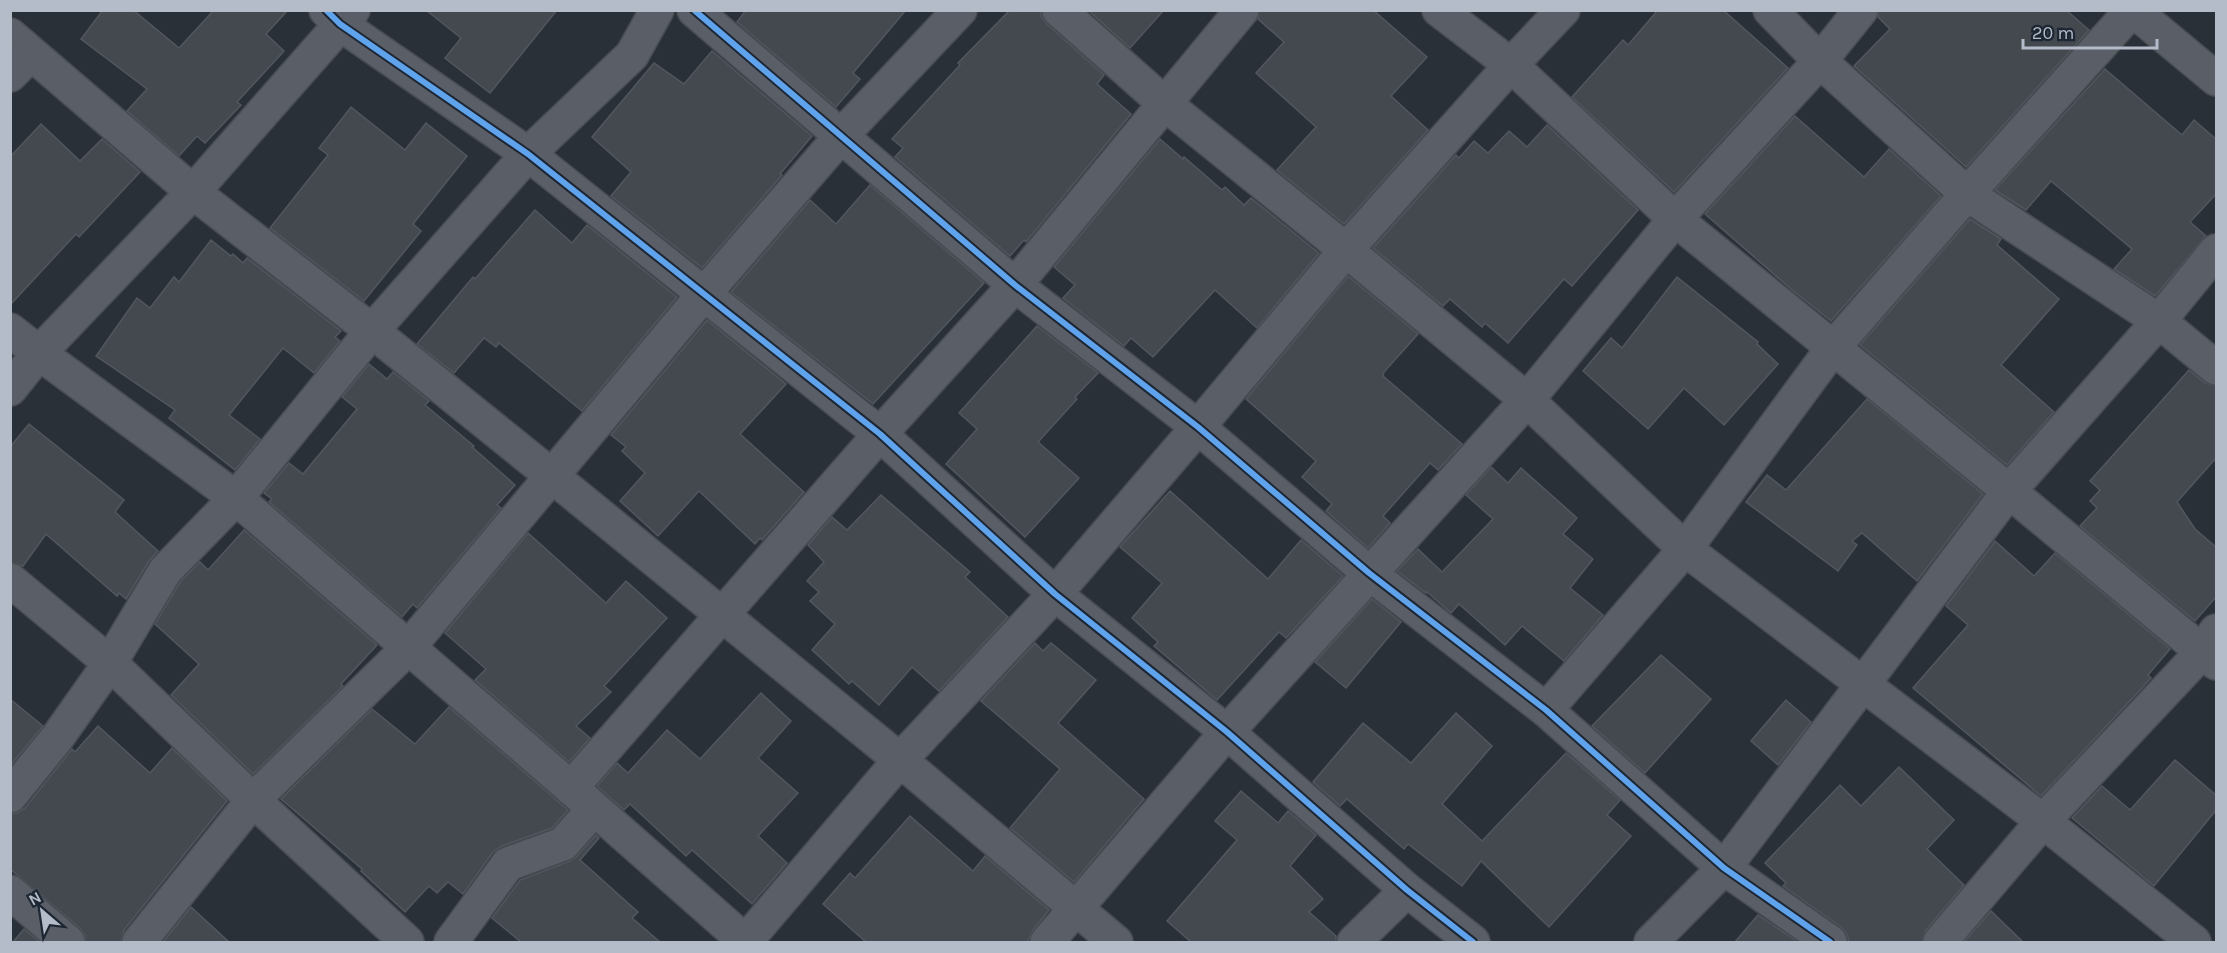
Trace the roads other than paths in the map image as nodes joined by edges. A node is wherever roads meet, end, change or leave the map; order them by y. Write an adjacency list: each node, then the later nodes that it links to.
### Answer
1 (657, 10): 18 (street)
2 (694, 10): 17 (street)
3 (960, 10): 17 (street)
4 (1059, 10): 16 (street)
5 (1242, 10): 16 (street)
6 (1439, 10): 14 (street)
7 (1563, 10): 14 (street)
8 (1770, 10): 13 (street)
9 (1861, 10): 13 (street)
10 (2132, 10): 15 (street); 20 (street)
11 (340, 15): 18 (street); 19 (street)
12 (17, 54): 19 (street)
13 (1820, 62): 20 (street); 21 (street)
14 (1511, 66): 21 (street); 22 (street)
15 (2217, 79)
16 (1164, 103): 22 (street); 24 (street)
17 (841, 136): 24 (street); 25 (street)
18 (528, 154): 25 (street); 28 (street)
19 (193, 192): 28 (street); 30 (street)
20 (1967, 194): 26 (street); 29 (street)
21 (1674, 219): 29 (street); 33 (street)
22 (1346, 249): 33 (street); 34 (street)
23 (2217, 251): 26 (street)
24 (1015, 285): 34 (street); 35 (street)
25 (704, 294): 35 (street); 36 (street)
26 (2159, 321): 31 (street); 37 (street)
27 (10, 330): 30 (street)
28 (372, 331): 36 (street); 38 (street)
29 (1832, 349): 37 (street); 39 (street)
30 (39, 353): 32 (street); 38 (street)
31 (2217, 368)
32 (10, 389)
33 (1527, 400): 39 (street); 40 (street)
34 (1198, 428): 40 (street); 42 (street)
35 (879, 434): 42 (street); 43 (street)
36 (552, 476): 43 (street); 44 (street)
37 (2009, 491): 45 (street); 47 (street)
38 (236, 498): 44 (street); 46 (street)
39 (1685, 549): 47 (street); 48 (street)
40 (1369, 573): 48 (street); 49 (street)
41 (10, 580): 46 (street)
42 (1054, 594): 49 (street); 50 (street)
43 (721, 614): 50 (street); 52 (street)
44 (408, 648): 52 (street); 53 (street)
45 (2212, 648): 54 (street)
46 (110, 663): 51 (street); 53 (street)
47 (1863, 684): 54 (street); 55 (street)
48 (1546, 710): 55 (street)
49 (1227, 732): 56 (street); 58 (street)
50 (900, 760): 58 (street); 63 (street)
51 (10, 796)
52 (582, 798): 62 (street); 63 (street)
53 (253, 800): 60 (street); 61 (street)
54 (2043, 821): 70 (street); 71 (street)
55 (1724, 868): 68 (street); 69 (street)
56 (1407, 890): 66 (street); 67 (street)
57 (10, 892): 59 (street)
58 (1076, 910): 64 (street); 65 (street)
59 (69, 942)
60 (139, 942)
61 (407, 942)
62 (451, 942)
63 (745, 942)
64 (1047, 942)
65 (1116, 942)
66 (1354, 942)
67 (1473, 942)
68 (1651, 942)
69 (1830, 942)
70 (1940, 942)
71 (2194, 942)

